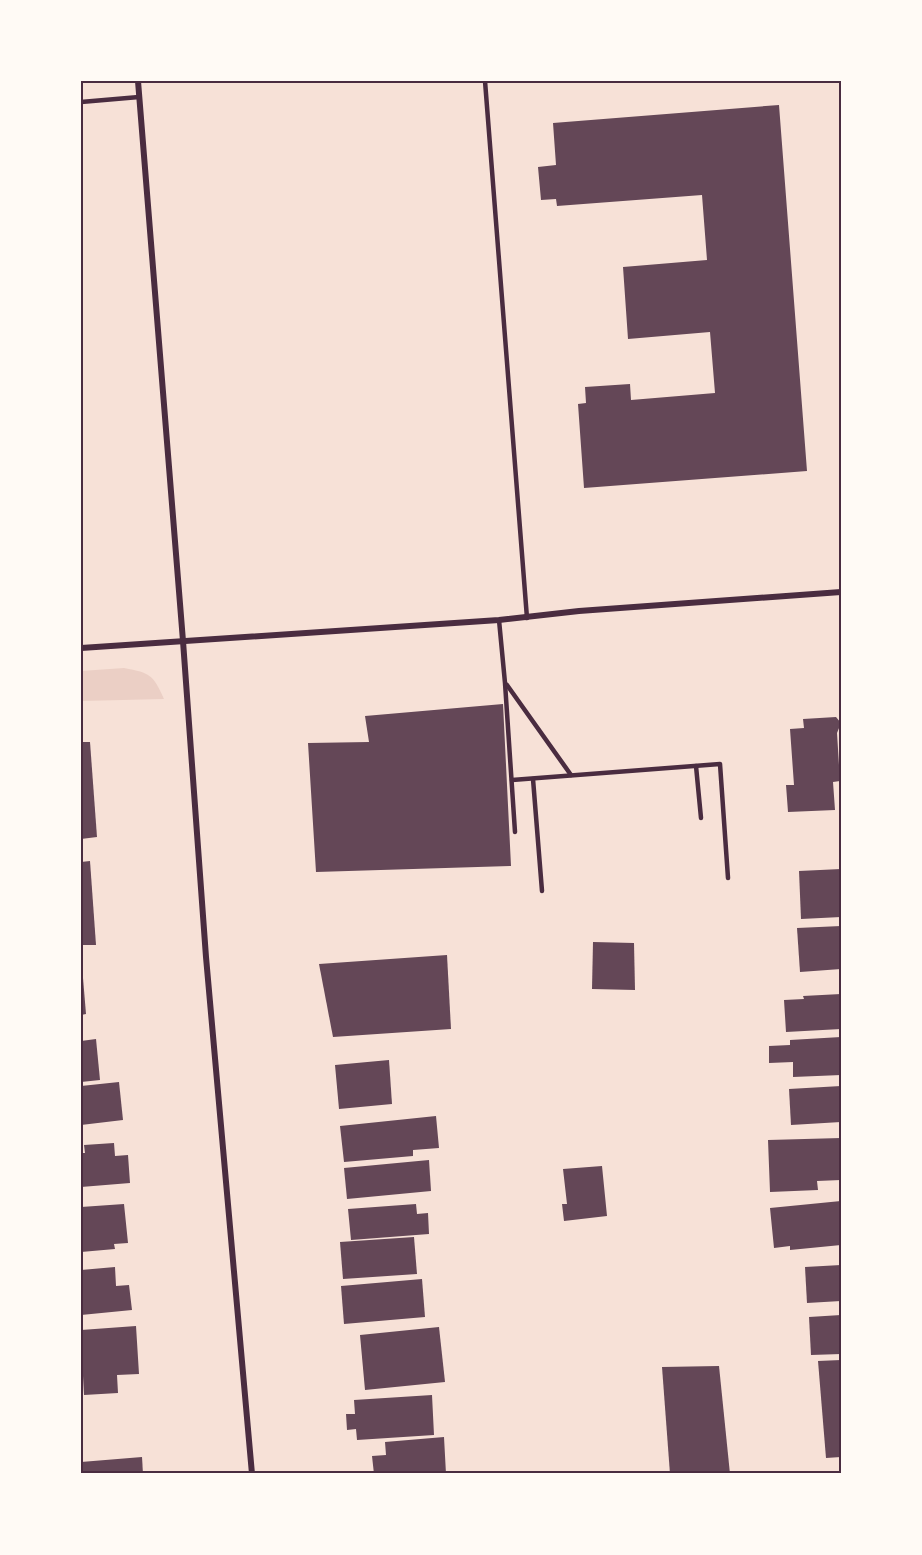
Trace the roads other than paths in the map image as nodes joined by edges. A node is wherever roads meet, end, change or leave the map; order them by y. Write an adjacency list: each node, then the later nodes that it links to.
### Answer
1 (138, 81): 3 (street)
2 (485, 81): 6 (lane)
3 (139, 97): 4 (lane); 8 (street)
4 (81, 102)
5 (841, 592): 6 (street)
6 (527, 618): 7 (lane)
7 (499, 620): 8 (street); 10 (lane)
8 (183, 641): 9 (street); 19 (street)
9 (81, 648)
10 (505, 683): 12 (lane); 14 (lane)
11 (696, 766): 12 (lane); 15 (lane); 17 (lane)
12 (571, 775): 13 (lane)
13 (533, 778): 14 (lane); 18 (lane)
14 (512, 780): 16 (lane)
15 (701, 818)
16 (515, 832)
17 (728, 878)
18 (542, 891)
19 (252, 1474)

